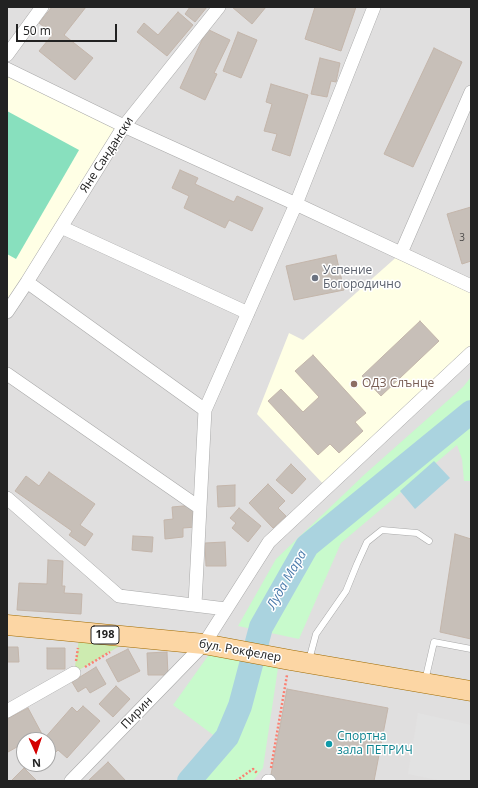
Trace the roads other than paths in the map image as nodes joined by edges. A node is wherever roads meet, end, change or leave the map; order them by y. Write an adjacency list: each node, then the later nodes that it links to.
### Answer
1 (42, 7): 4 (street)
2 (218, 7): 7 (street, Яне Сандански)
3 (374, 7): 8 (street)
4 (7, 54)
5 (7, 69): 7 (street)
6 (471, 92): 10 (street)
7 (124, 126): 8 (street); 9 (street, Яне Сандански)
8 (296, 204): 10 (street); 14 (street)
9 (61, 227): 11 (street, Яне Сандански); 14 (street)
10 (401, 253): 12 (street)
11 (27, 282): 13 (street, Яне Сандански); 17 (street)
12 (471, 286)
13 (7, 312)
14 (248, 313): 17 (street)
15 (471, 354): 22 (street, Пирин)
16 (7, 374): 19 (street)
17 (205, 410): 19 (street)
18 (7, 498): 21 (street)
19 (200, 508): 21 (street)
20 (429, 541): 26 (lane)
21 (195, 604): 22 (street)
22 (226, 609): 24 (street, Пирин)
23 (7, 625): 24 (main road, бул. Рокфелер / 198)
24 (204, 644): 26 (main road, бул. Рокфелер / 198); 31 (street, Пирин)
25 (471, 649): 28 (lane)
26 (299, 662): 28 (main road, бул. Рокфелер / 198)
27 (74, 673): 30 (street)
28 (425, 683): 29 (main road, бул. Рокфелер / 198)
29 (471, 691)
30 (7, 711)
31 (71, 781)

